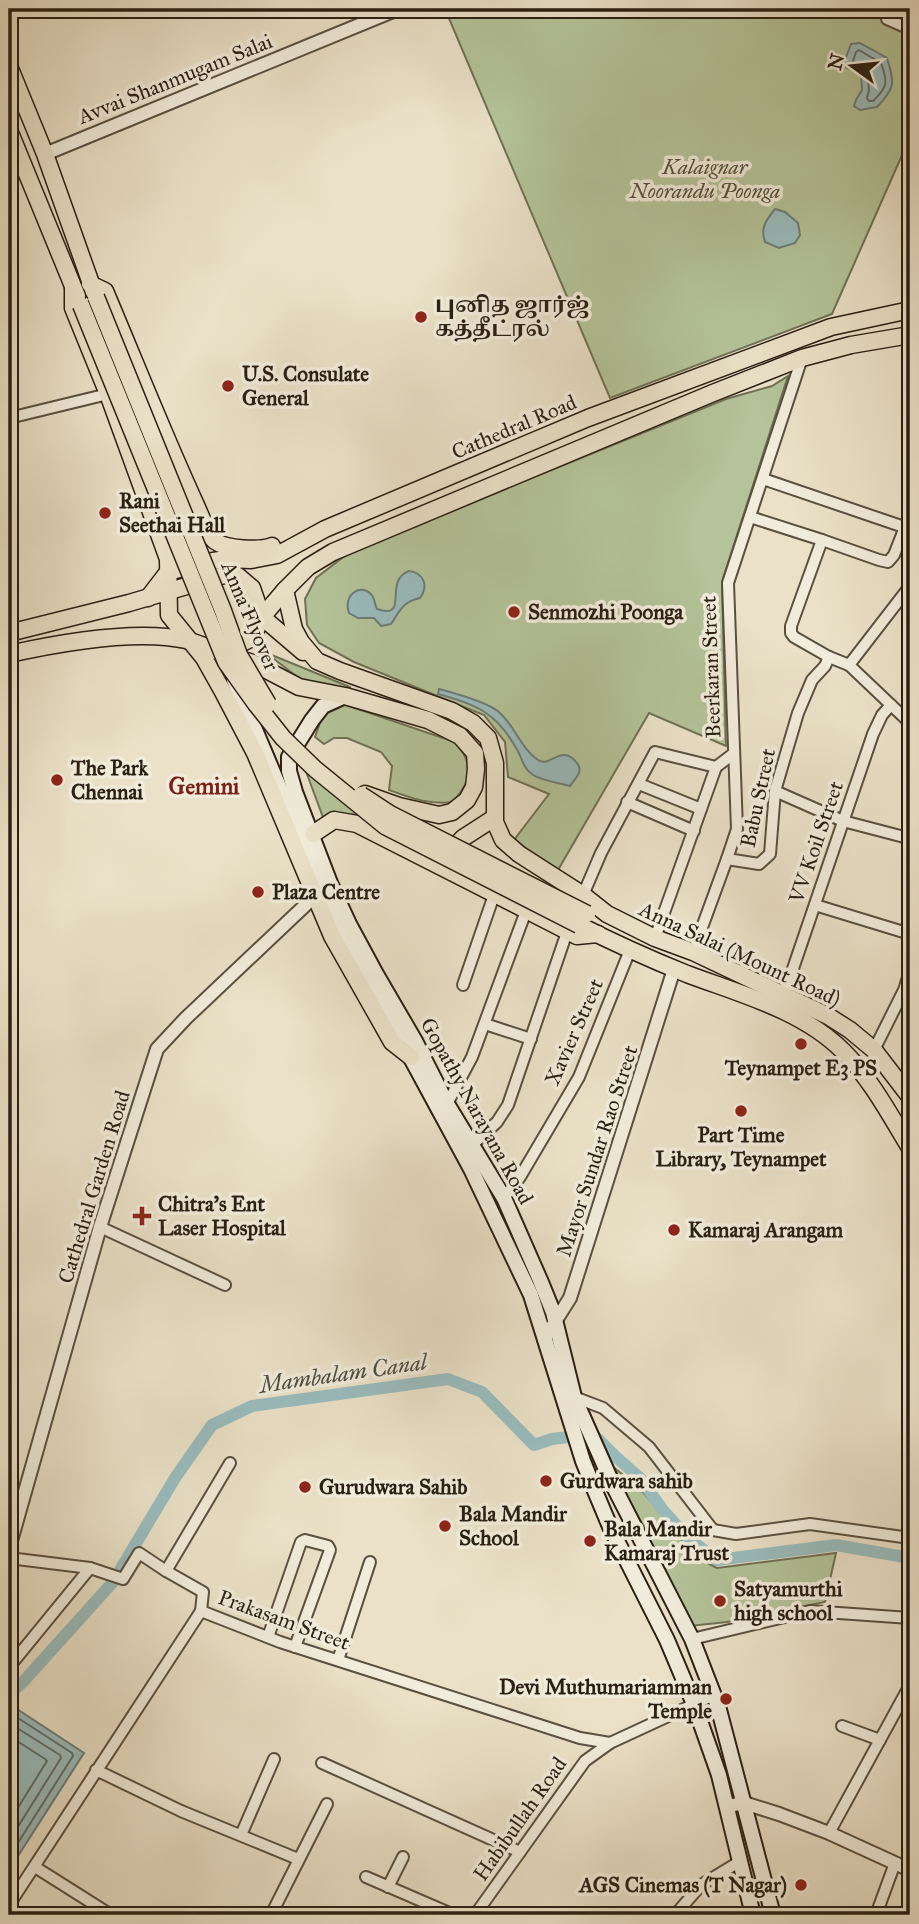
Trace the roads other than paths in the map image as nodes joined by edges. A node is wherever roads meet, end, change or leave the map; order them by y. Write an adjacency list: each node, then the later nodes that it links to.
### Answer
1 (398, 9): 6 (street, Avvai Shanmugam Salai)
2 (892, 9): 3 (street)
3 (910, 29)
4 (9, 66): 6 (main road)
5 (9, 130): 7 (main road)
6 (45, 154): 8 (main road)
7 (73, 288): 12 (main road); 30 (main road, Anna Flyover, bridge)
8 (93, 290): 19 (main road); 39 (main road, Anna Flyover, bridge)
9 (910, 310): 17 (main road, Cathedral Road)
10 (910, 335): 11 (main road)
11 (802, 358): 14 (street, Beerkaran Street); 22 (main road)
12 (108, 394): 13 (street); 20 (main road)
13 (9, 418)
14 (763, 479): 15 (street, Beerkaran Street); 16 (street)
15 (750, 517): 18 (street); 36 (street, Beerkaran Street)
16 (907, 528): 18 (street)
17 (321, 531): 19 (main road); 20 (main road, Cathedral Road)
18 (822, 540): 29 (street)
19 (216, 542): 20 (main road)
20 (168, 566): 23 (main road); 24 (main road)
21 (910, 586): 32 (street)
22 (285, 590): 25 (main road); 31 (main road)
23 (168, 592): 24 (main road); 25 (main road); 27 (main road)
24 (148, 598): 26 (main road)
25 (262, 617): 30 (main road); 31 (main road)
26 (9, 633)
27 (187, 640): 28 (main road); 30 (main road); 52 (main road)
28 (9, 654)
29 (829, 657): 32 (street); 40 (street, Babu Street)
30 (224, 658): 33 (main road); 56 (main road, Anna Flyover, bridge); 69 (main road, Anna Flyover, bridge)
31 (317, 661): 43 (main road)
32 (849, 665): 34 (street)
33 (345, 696): 39 (main road); 46 (main road, Gopathy Narayana Road)
34 (891, 705): 35 (street); 44 (street, VV Koil Street)
35 (910, 723)
36 (733, 754): 37 (street); 48 (street, Beerkaran Street)
37 (716, 767): 38 (street); 42 (street)
38 (639, 784): 41 (street); 42 (street)
39 (356, 791): 56 (main road, Anna Flyover, bridge)
40 (775, 791): 44 (street); 48 (street, Babu Street)
41 (627, 802): 45 (street); 51 (street)
42 (701, 809): 45 (street)
43 (494, 818): 49 (main road); 51 (main road)
44 (843, 821): 47 (street); 53 (street, VV Koil Street)
45 (694, 831): 58 (street)
46 (313, 834): 49 (main road); 71 (main road, Gopathy Narayana Road)
47 (908, 838)
48 (727, 859): 60 (street, Babu Street)
49 (439, 865): 50 (main road)
50 (494, 895): 54 (main road); 63 (street)
51 (583, 895): 55 (main road)
52 (314, 897): 69 (main road); 75 (street, Cathedral Garden Road)
53 (815, 905): 57 (street); 65 (street, VV Koil Street)
54 (526, 911): 56 (main road); 66 (street)
55 (607, 914): 56 (main road, Anna Flyover); 58 (main road, Anna Salai (Mount Road))
56 (578, 924): 59 (main road, Anna Flyover); 67 (street)
57 (910, 934)
58 (655, 938): 60 (main road, Anna Salai (Mount Road))
59 (629, 950): 61 (main road, Anna Salai (Mount Road)); 74 (street, Xavier Street)
60 (693, 952): 65 (main road, Anna Salai (Mount Road))
61 (674, 969): 73 (main road, Anna Salai (Mount Road)); 77 (street, Mayor Sundar Rao Street)
62 (910, 971): 64 (street)
63 (463, 985)
64 (907, 991): 68 (street)
65 (785, 995): 68 (main road, Anna Salai (Mount Road))
66 (485, 1024): 67 (street); 71 (street)
67 (531, 1040): 72 (street)
68 (874, 1049): 70 (main road, Anna Salai (Mount Road))
69 (411, 1057): 78 (main road, Anna Flyover)
70 (910, 1097)
71 (447, 1104): 72 (main road, Gopathy Narayana Road)
72 (471, 1146): 74 (main road, Gopathy Narayana Road)
73 (910, 1148)
74 (504, 1198): 77 (main road, Gopathy Narayana Road)
75 (100, 1227): 76 (street); 83 (street, Cathedral Garden Road)
76 (225, 1285)
77 (555, 1322): 78 (street, Mayor Sundar Rao Street); 79 (main road, Gopathy Narayana Road)
78 (544, 1339): 80 (main road, Anna Flyover)
79 (574, 1397): 80 (main road, Gopathy Narayana Road); 82 (street)
80 (577, 1420): 88 (main road); 90 (main road)
81 (230, 1463): 87 (street)
82 (910, 1538)
83 (9, 1548)
84 (9, 1558): 86 (street)
85 (370, 1562): 95 (street)
86 (90, 1568): 87 (street); 96 (street)
87 (166, 1571): 89 (street)
88 (672, 1602): 90 (main road); 93 (main road)
89 (201, 1611): 92 (street, Prakasam Street); 105 (street, Prakasam Street)
90 (653, 1612): 99 (main road)
91 (910, 1618): 93 (street)
92 (268, 1637): 94 (street, Prakasam Street); 94 (street)
93 (692, 1639): 98 (main road)
94 (295, 1647): 95 (street, Prakasam Street)
95 (338, 1660): 102 (street, Prakasam Street)
96 (9, 1667)
97 (910, 1685): 101 (street)
98 (714, 1695): 99 (street, Habibullah Road); 106 (main road)
99 (694, 1704): 102 (street, Habibullah Road); 108 (main road)
100 (842, 1726): 101 (street)
101 (880, 1740): 109 (street)
102 (610, 1743): 111 (street, Habibullah Road)
103 (274, 1759): 110 (street)
104 (322, 1763): 111 (street)
105 (96, 1770): 110 (street); 116 (street, Prakasam Street)
106 (744, 1803): 108 (street); 109 (street); 126 (main road)
107 (327, 1804): 113 (street)
108 (728, 1806): 114 (main road)
109 (829, 1833): 115 (street)
110 (241, 1835): 113 (street)
111 (520, 1852): 123 (street, Habibullah Road)
112 (403, 1857): 118 (street)
113 (298, 1859): 121 (street)
114 (740, 1862): 124 (street); 125 (main road)
115 (906, 1866): 127 (street)
116 (35, 1867): 119 (street, Prakasam Street); 120 (street)
117 (366, 1877): 118 (street)
118 (388, 1887): 122 (street)
119 (9, 1905)
120 (111, 1915)
121 (271, 1915)
122 (454, 1915)
123 (475, 1915)
124 (675, 1915)
125 (753, 1915)
126 (773, 1915)
127 (876, 1915)

